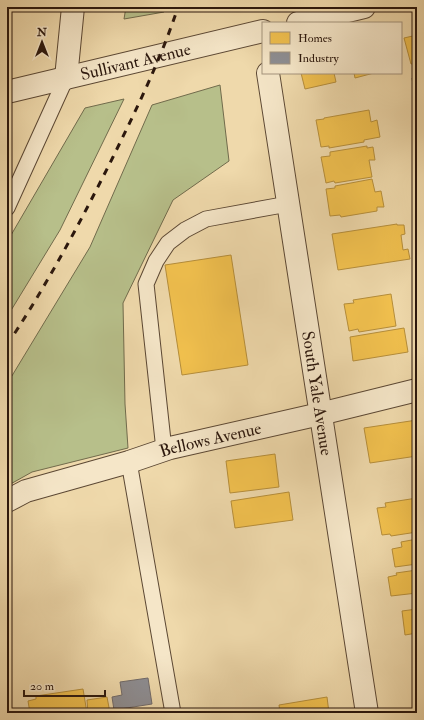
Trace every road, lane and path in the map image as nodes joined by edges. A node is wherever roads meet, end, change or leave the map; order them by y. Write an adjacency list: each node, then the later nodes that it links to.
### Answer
1 (73, 7): 6 (street)
2 (364, 7): 3 (street)
3 (302, 22)
4 (262, 35): 6 (street, Sullivant Avenue)
5 (268, 74): 8 (street, South Yale Avenue)
6 (66, 78): 7 (street, Sullivant Avenue); 9 (lane)
7 (7, 92)
8 (288, 204): 11 (street, South Yale Avenue); 12 (lane)
9 (7, 208)
10 (417, 390): 11 (street, Bellows Avenue)
11 (320, 414): 12 (street, Bellows Avenue); 16 (street, South Yale Avenue)
12 (164, 450): 13 (street, Bellows Avenue)
13 (129, 462): 14 (street, Bellows Avenue); 15 (lane)
14 (7, 501)
15 (173, 713)
16 (367, 713)

